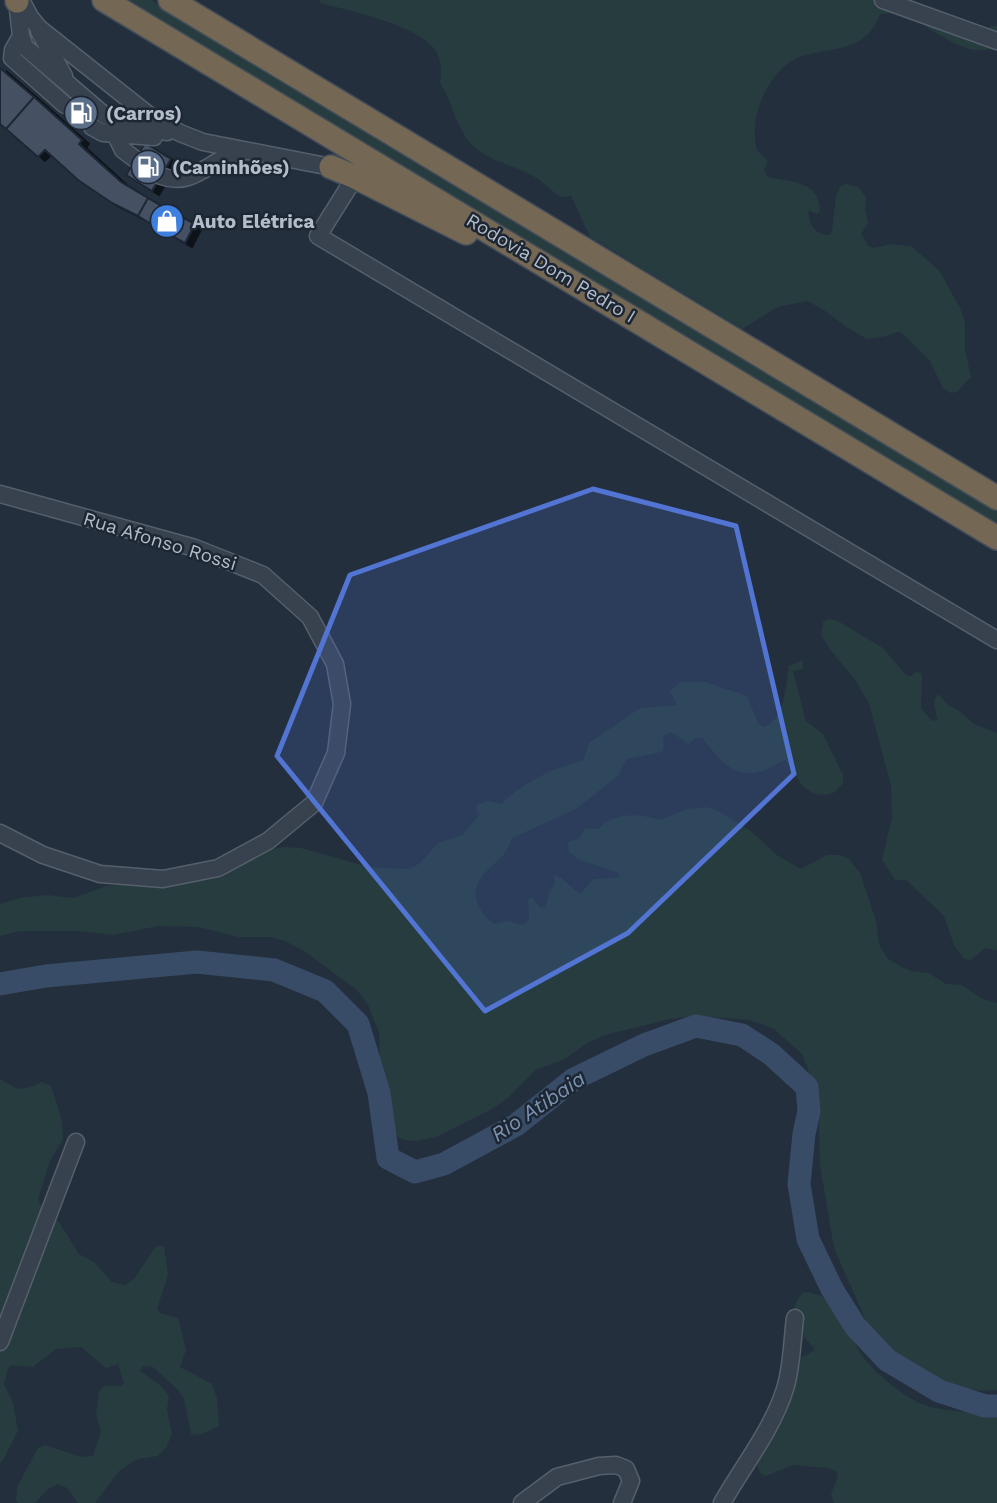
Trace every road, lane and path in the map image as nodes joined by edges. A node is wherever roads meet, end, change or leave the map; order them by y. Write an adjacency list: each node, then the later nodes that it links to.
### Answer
1 (104, 0): 16 (highway, Rodovia Dom Pedro I)
2 (170, 0): 18 (highway, Rodovia Dom Pedro I)
3 (883, 0): 5 (street)
4 (21, 4): 6 (street); 6 (street); 10 (street)
5 (997, 41)
6 (70, 95): 7 (street)
7 (103, 114): 9 (street); 10 (street)
8 (92, 127): 9 (street)
9 (115, 134): 10 (street); 12 (street)
10 (203, 142): 11 (street)
11 (249, 150): 13 (street); 14 (street)
12 (135, 159)
13 (331, 167): 15 (highway)
14 (161, 176)
15 (355, 177): 16 (highway); 20 (street)
16 (637, 320): 19 (highway, Rodovia Dom Pedro I)
17 (0, 494): 21 (street, Rua Afonso Rossi)
18 (997, 498)
19 (997, 538)
20 (997, 640)
21 (0, 833)
22 (76, 1142): 24 (street)
23 (795, 1318): 27 (street)
24 (0, 1342)
25 (522, 1503): 26 (street)
26 (622, 1503)
27 (722, 1503)

